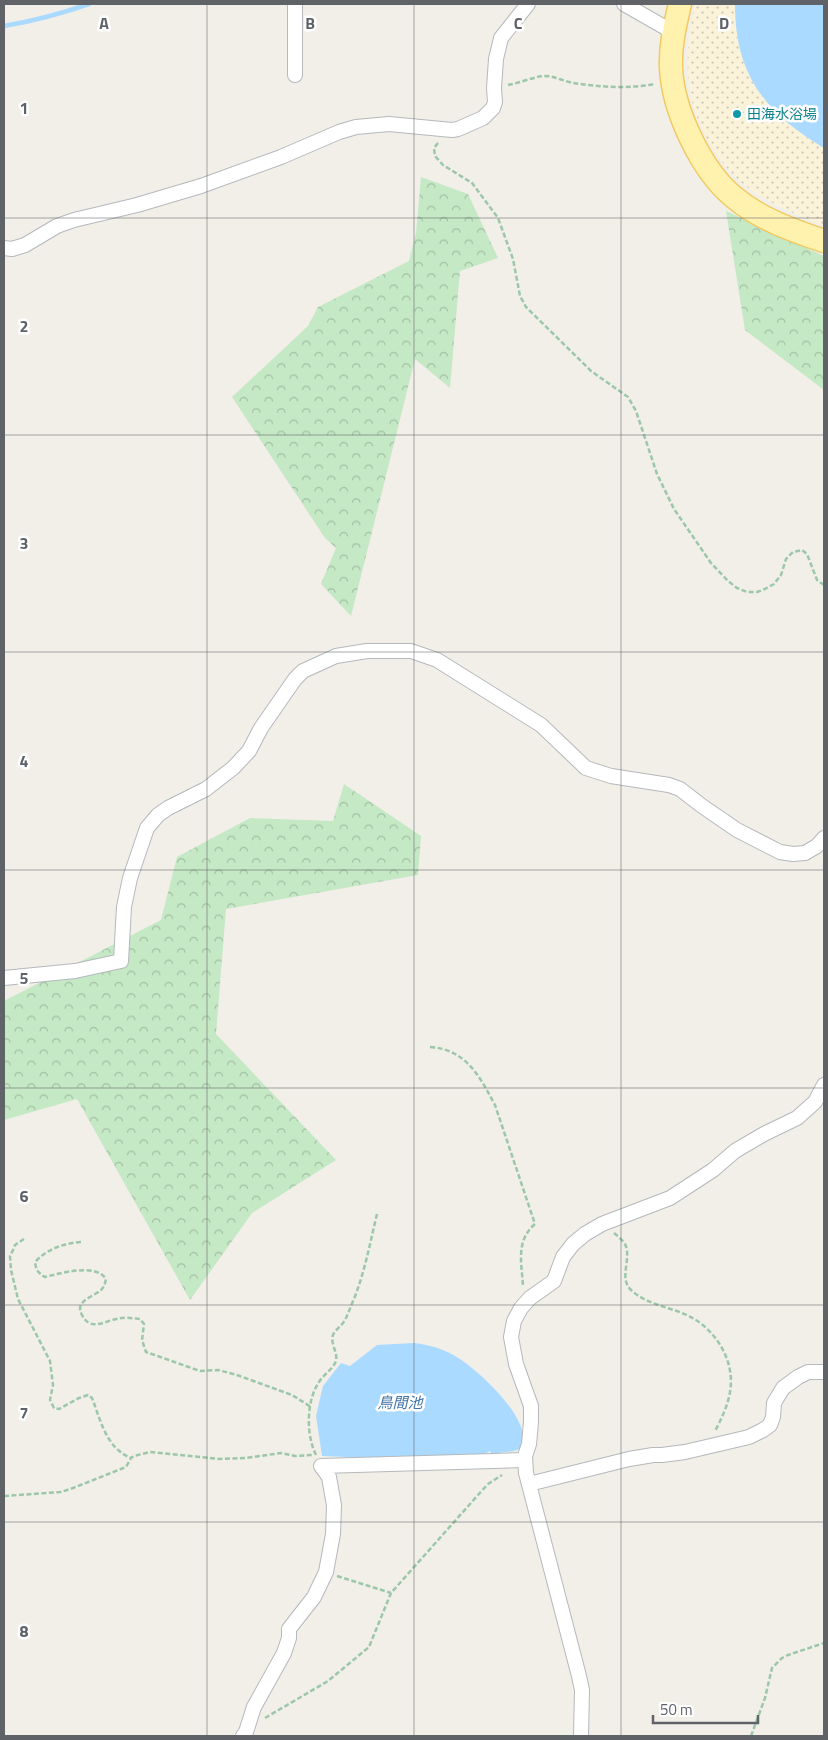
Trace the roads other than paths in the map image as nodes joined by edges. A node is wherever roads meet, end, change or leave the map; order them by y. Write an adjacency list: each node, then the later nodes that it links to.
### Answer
1 (296, 4): 6 (street)
2 (528, 4): 8 (street)
3 (624, 4): 5 (street)
4 (680, 4): 5 (main road)
5 (674, 32): 7 (main road)
6 (295, 76)
7 (824, 241)
8 (4, 248)
9 (824, 838): 10 (street)
10 (4, 978)
11 (824, 1085): 13 (street)
12 (824, 1372): 14 (street)
13 (524, 1462): 14 (street); 15 (street)
14 (529, 1484): 16 (street)
15 (244, 1734)
16 (581, 1736)

